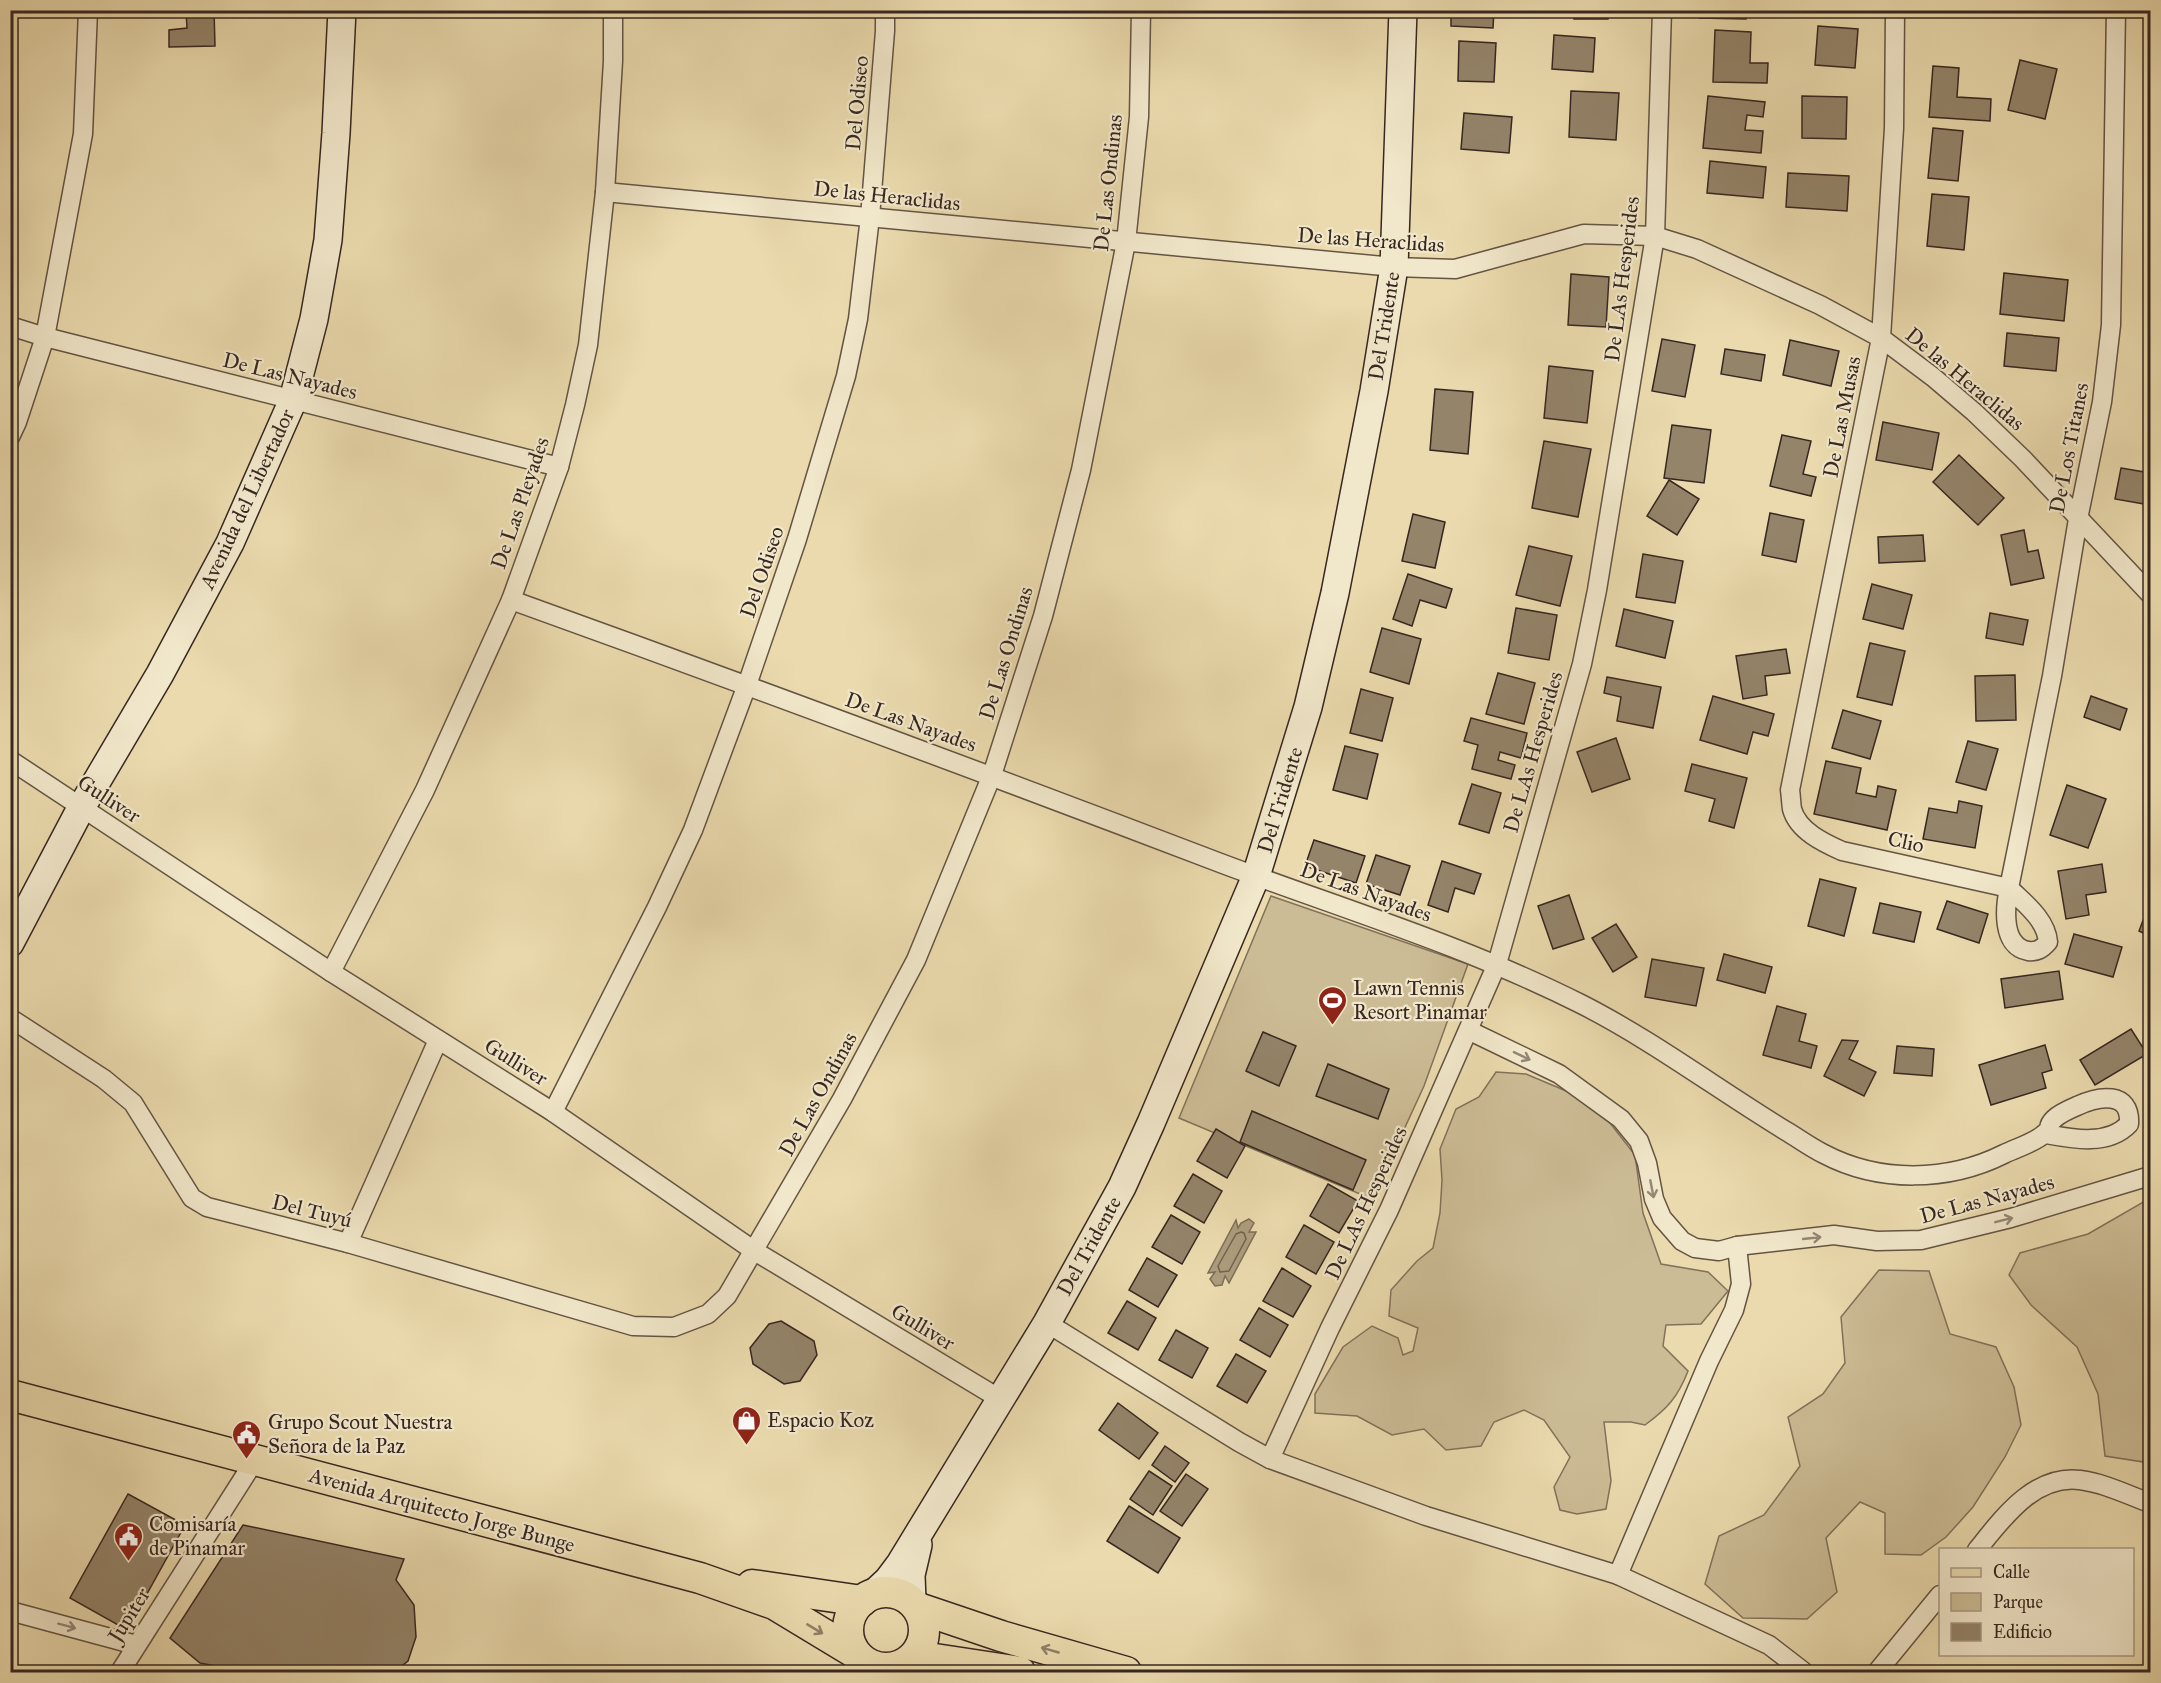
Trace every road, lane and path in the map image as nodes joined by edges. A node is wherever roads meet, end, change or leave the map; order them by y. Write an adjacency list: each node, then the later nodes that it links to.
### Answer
1 (88, 10): 16 (street)
2 (342, 10): 18 (main road, Avenida del Libertador)
3 (613, 10): 10 (street, De Las Pleyades)
4 (885, 10): 11 (street, Del Odiseo)
5 (1141, 10): 13 (street, De Las Ondinas)
6 (1403, 10): 14 (main road, Del Tridente)
7 (1662, 10): 12 (street, De LAs Hesperides)
8 (1895, 10): 17 (street, De Las Musas)
9 (2116, 10): 21 (street, De Los Titanes)
10 (605, 192): 11 (street, De las Heraclidas); 20 (street, De Las Pleyades)
11 (870, 217): 13 (street, De las Heraclidas); 24 (street, Del Odiseo)
12 (1655, 236): 14 (street, De las Heraclidas); 17 (street, De las Heraclidas); 32 (street, De LAs Hesperides)
13 (1126, 242): 14 (street, De las Heraclidas); 26 (street, De Las Ondinas)
14 (1395, 267): 29 (main road, Del Tridente)
15 (10, 326): 16 (street, De Las Nayades)
16 (45, 337): 18 (street, De Las Nayades); 19 (street)
17 (1881, 338): 21 (street, De las Heraclidas); 28 (street, De Las Musas)
18 (293, 400): 20 (street, De Las Nayades); 27 (main road, Avenida del Libertador)
19 (10, 437)
20 (559, 467): 23 (street, De Las Pleyades)
21 (2078, 519): 22 (street, De las Heraclidas); 30 (street, De Los Titanes)
22 (2151, 594)
23 (512, 600): 24 (street, De Las Nayades); 33 (street, De Las Pleyades)
24 (747, 685): 26 (street, De Las Nayades); 37 (street, Del Odiseo)
25 (10, 760): 27 (street, Gulliver)
26 (992, 775): 29 (street, De Las Nayades); 42 (street, De Las Ondinas)
27 (81, 808): 31 (main road, Avenida del Libertador); 33 (street, Gulliver)
28 (1801, 824): 30 (street, Clio)
29 (1256, 876): 32 (street, De Las Nayades); 43 (main road, Del Tridente)
30 (2009, 888)
31 (10, 943)
32 (1497, 964): 35 (street, De LAs Hesperides); 38 (street, De Las Nayades)
33 (331, 972): 36 (street, Gulliver)
34 (10, 1018): 40 (street, Del Tuyú)
35 (1470, 1031): 41 (street, De Las Nayades, one-way to 41); 47 (street, De LAs Hesperides)
36 (438, 1040): 37 (street, Gulliver); 40 (street)
37 (553, 1112): 42 (street, Gulliver)
38 (2046, 1134)
39 (2151, 1176): 41 (street, De Las Nayades, one-way to 39)
40 (348, 1243): 44 (street, Del Tuyú)
41 (1737, 1246): 52 (street)
42 (753, 1251): 44 (street, De Las Ondinas); 46 (street, Gulliver)
43 (1047, 1323): 46 (main road, Del Tridente); 47 (street)
44 (674, 1327)
45 (10, 1395): 48 (main road, Avenida Arquitecto Jorge Bunge)
46 (1000, 1399): 50 (main road, Del Tridente)
47 (1270, 1459): 52 (street)
48 (255, 1460): 53 (main road, Avenida Arquitecto Jorge Bunge); 58 (street, Jupiter)
49 (2151, 1503): 51 (street)
50 (927, 1518): 55 (main road, Del Tridente); 56 (main road, Del Tridente)
51 (1979, 1548)
52 (1618, 1575): 65 (street)
53 (700, 1578): 55 (main road, Avenida Arquitecto Jorge Bunge); 59 (main road, Avenida Arquitecto Jorge Bunge, one-way to 59)
54 (1939, 1596): 66 (street)
55 (868, 1597): 56 (main road); 59 (main road)
56 (915, 1605): 60 (main road); 64 (main road, one-way to 56)
57 (10, 1611): 58 (street, one-way to 58)
58 (136, 1645): 62 (street, Jupiter)
59 (855, 1653): 61 (main road)
60 (915, 1656): 61 (main road); 63 (main road)
61 (882, 1670)
62 (120, 1672)
63 (1020, 1672)
64 (1126, 1672)
65 (1804, 1672)
66 (1877, 1672)

